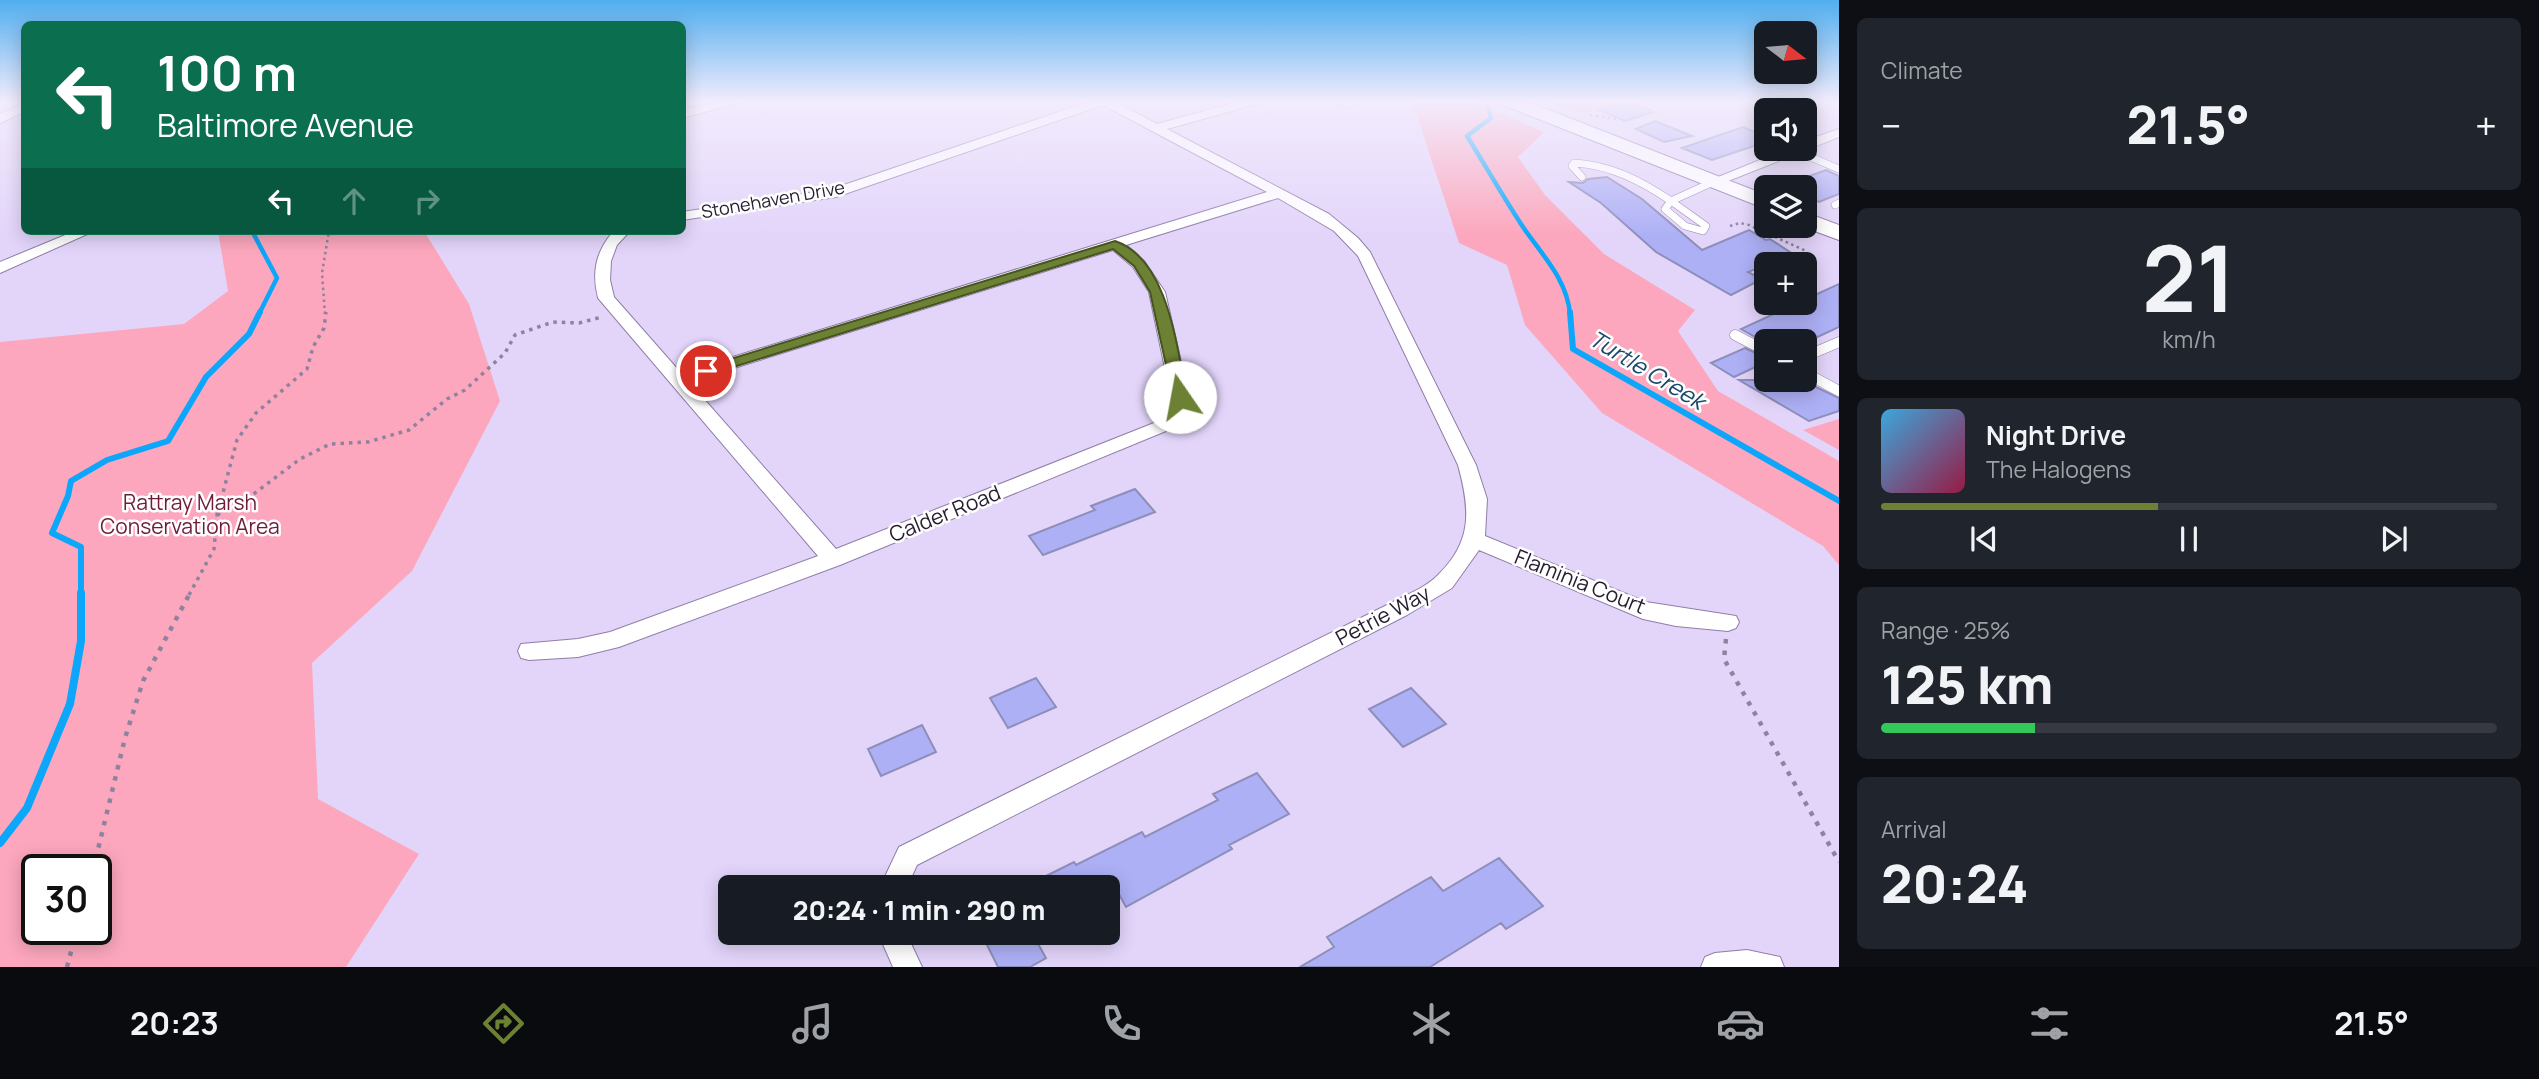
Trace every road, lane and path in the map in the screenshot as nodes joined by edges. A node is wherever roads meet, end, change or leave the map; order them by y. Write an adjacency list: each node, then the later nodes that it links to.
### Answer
1 (972, 146): 12 (street, Stonehaven Drive)
2 (1190, 146): 9 (street)
3 (1623, 146): 8 (main road)
4 (1817, 157): 6 (lane)
5 (1766, 161): 8 (street)
6 (1839, 169)
7 (1582, 177): 11 (lane)
8 (1713, 182): 10 (main road); 11 (lane)
9 (1279, 193): 21 (street); 33 (street)
10 (1754, 198)
11 (1672, 200): 11 (lane)
12 (686, 215)
13 (1817, 224): 16 (main road)
14 (1730, 226): 15 (path)
15 (1754, 228)
16 (1839, 233)
17 (78, 235): 23 (street)
18 (328, 235): 32 (path)
19 (620, 235): 24 (street)
20 (1778, 238): 22 (path)
21 (1115, 244): 29 (street); 34 (street, Calder Road)
22 (1807, 252)
23 (0, 268)
24 (621, 312): 29 (street); 32 (path)
25 (1735, 335): 27 (lane)
26 (1839, 342): 28 (lane)
27 (1754, 345)
28 (1817, 351)
29 (680, 379): 34 (street)
30 (1817, 379): 31 (lane)
31 (1839, 391)
32 (217, 515): 37 (path)
33 (1475, 540): 35 (street, Flaminia Court); 39 (street, Petrie Way)
34 (833, 559): 36 (street, Calder Road)
35 (1728, 622): 38 (path)
36 (529, 651)
37 (97, 854)
38 (1839, 862)
39 (899, 875)
40 (73, 945): 42 (path)
41 (898, 945): 43 (street)
42 (67, 967)
43 (908, 967)
44 (1715, 967): 45 (street)
45 (1770, 967)

